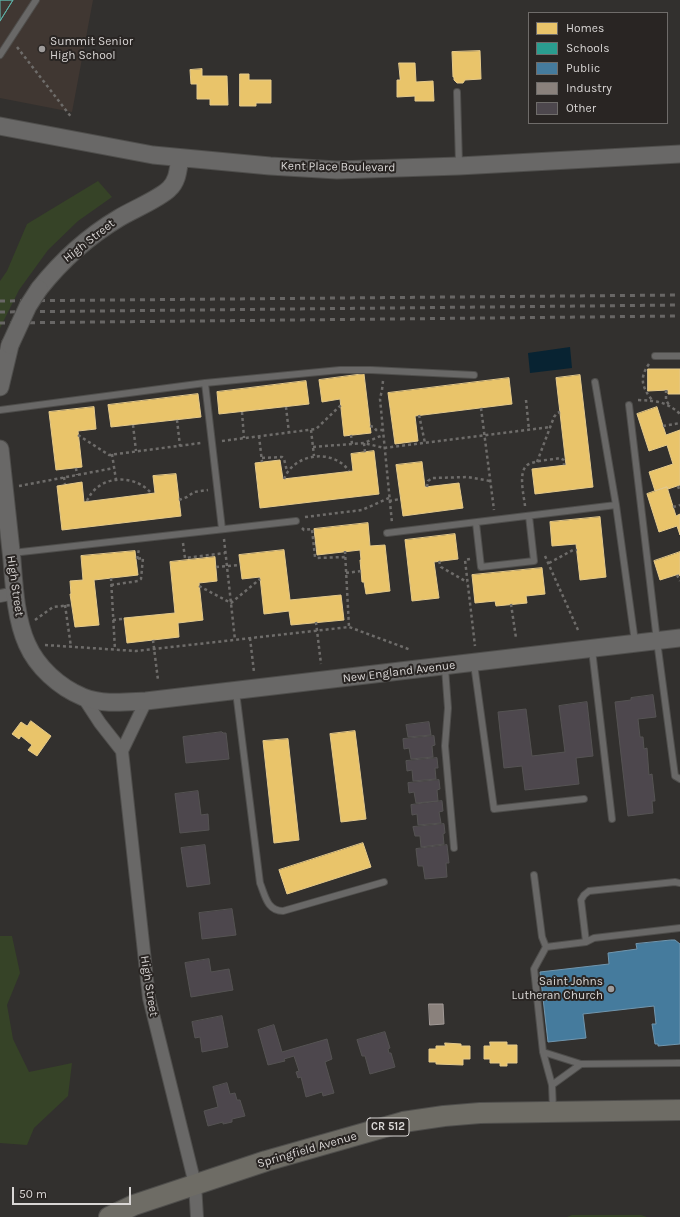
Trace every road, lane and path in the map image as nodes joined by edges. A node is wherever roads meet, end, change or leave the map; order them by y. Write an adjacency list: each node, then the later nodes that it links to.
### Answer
1 (36, 0): 2 (lane)
2 (10, 38): 3 (lane); 5 (path)
3 (0, 55)
4 (457, 92): 9 (lane)
5 (72, 118)
6 (0, 126): 8 (street, Kent Place Boulevard)
7 (680, 154): 9 (street, Kent Place Boulevard)
8 (180, 158): 9 (street, Kent Place Boulevard); 16 (street, High Street, bridge)
9 (459, 166)
10 (655, 356): 11 (lane); 19 (path)
11 (680, 356)
12 (384, 370): 13 (lane); 15 (lane); 36 (path)
13 (474, 375)
14 (595, 382): 77 (lane)
15 (205, 383): 24 (lane); 71 (lane)
16 (0, 387)
17 (666, 390): 20 (path)
18 (526, 400): 37 (path)
19 (653, 401): 20 (path); 22 (path)
20 (669, 405): 27 (path)
21 (286, 406): 38 (path)
22 (629, 406): 126 (lane)
23 (481, 408): 42 (path)
24 (0, 410)
25 (242, 412): 43 (path)
26 (560, 412): 34 (path)
27 (680, 414)
28 (419, 416): 45 (path)
29 (177, 420): 47 (path)
30 (680, 423): 33 (path)
31 (133, 425): 51 (path)
32 (370, 426): 36 (path)
33 (663, 426)
34 (550, 427): 37 (path); 57 (path)
35 (311, 430): 48 (path)
36 (383, 430): 40 (path)
37 (529, 430): 42 (path)
38 (289, 433)
39 (351, 435): 46 (path)
40 (383, 435): 44 (path); 49 (path)
41 (259, 436): 55 (path)
42 (484, 436): 45 (path); 67 (path)
43 (244, 438)
44 (364, 443): 46 (path); 49 (path); 52 (path)
45 (425, 443): 49 (path)
46 (352, 444): 48 (path)
47 (180, 446)
48 (313, 447): 54 (path)
49 (384, 448): 73 (path)
50 (0, 449): 89 (street, High Street)
51 (136, 451)
52 (365, 452)
53 (112, 454): 60 (path)
54 (314, 456): 61 (path); 62 (path)
55 (262, 458): 56 (path); 61 (path)
56 (262, 462)
57 (537, 463): 58 (path); 80 (path)
58 (564, 465)
59 (76, 468): 63 (path)
60 (114, 468): 63 (path); 66 (path)
61 (287, 471): 65 (path)
62 (349, 471)
63 (77, 475): 64 (path)
64 (64, 477): 68 (path); 69 (path)
65 (284, 479)
66 (116, 480): 72 (path); 76 (path)
67 (490, 480): 70 (path); 81 (path)
68 (65, 484)
69 (15, 487)
70 (427, 487)
71 (218, 489): 75 (path); 84 (lane)
72 (151, 493)
73 (389, 499): 74 (path); 82 (path); 85 (path)
74 (400, 499)
75 (179, 500)
76 (87, 501)
77 (616, 505): 80 (lane); 127 (lane)
78 (680, 505): 79 (path)
79 (673, 507)
80 (528, 516): 81 (lane); 91 (lane)
81 (495, 520): 83 (lane)
82 (296, 521): 84 (lane); 92 (path)
83 (476, 523): 85 (lane); 93 (lane)
84 (222, 529): 86 (lane); 90 (path)
85 (390, 532)
86 (182, 534): 89 (lane); 90 (path)
87 (577, 550): 96 (path)
88 (345, 551): 92 (path)
89 (11, 553): 109 (street, High Street)
90 (225, 553): 98 (path)
91 (533, 554): 93 (lane); 96 (path)
92 (346, 557): 101 (path)
93 (480, 558): 106 (path)
94 (136, 559): 107 (path)
95 (439, 561): 106 (path)
96 (548, 563): 120 (path)
97 (240, 564): 98 (path)
98 (227, 566): 99 (path); 110 (path)
99 (216, 567)
100 (361, 571): 101 (path)
101 (346, 573): 118 (path)
102 (677, 574): 105 (path)
103 (111, 578): 107 (path)
104 (260, 579): 110 (path)
105 (680, 581)
106 (468, 582): 134 (path)
107 (111, 585): 114 (path)
108 (199, 586): 110 (path)
109 (8, 595): 140 (street, High Street)
110 (231, 603): 125 (path)
111 (511, 604): 122 (path)
112 (65, 605): 113 (path); 116 (path); 129 (path)
113 (71, 605)
114 (113, 620): 115 (path); 132 (path)
115 (124, 620)
116 (33, 621)
117 (316, 622): 119 (path)
118 (349, 627): 119 (path); 133 (path)
119 (317, 630): 121 (path); 137 (path)
120 (578, 630)
121 (250, 638): 125 (path); 138 (path)
122 (516, 638)
123 (680, 638): 126 (street, New England Avenue)
124 (153, 640): 130 (path)
125 (235, 640): 130 (path)
126 (657, 641): 127 (street, New England Avenue); 144 (lane)
127 (635, 644): 131 (street, New England Avenue)
128 (44, 645): 129 (path)
129 (71, 647): 132 (path)
130 (154, 649): 132 (path); 136 (path)
131 (592, 649): 134 (street, New England Avenue); 146 (lane)
132 (115, 650)
133 (411, 650)
134 (474, 663): 135 (street, New England Avenue); 145 (lane)
135 (445, 666): 137 (street, New England Avenue); 147 (lane)
136 (158, 680)
137 (322, 680): 138 (street, New England Avenue)
138 (256, 688): 139 (street, New England Avenue)
139 (236, 690): 141 (street, New England Avenue); 149 (lane)
140 (83, 697): 142 (street, High Street); 143 (street, High Street)
141 (146, 701): 142 (street, New England Avenue); 143 (street)
142 (117, 702)
143 (122, 751): 160 (street, High Street)
144 (680, 779)
145 (584, 799)
146 (612, 819)
147 (454, 848)
148 (534, 875): 153 (lane)
149 (384, 882)
150 (680, 883): 152 (lane)
151 (680, 928): 152 (lane)
152 (586, 942): 153 (lane)
153 (546, 947): 154 (lane)
154 (543, 1052): 156 (lane); 157 (lane)
155 (680, 1063): 156 (lane)
156 (581, 1064): 157 (lane)
157 (552, 1085): 159 (lane)
158 (680, 1110): 159 (main road, Springfield Avenue / CR 512)
159 (553, 1113): 160 (main road, Springfield Avenue / CR 512)
160 (195, 1184): 161 (main road, Springfield Avenue / CR 512); 162 (street, High Street)
161 (109, 1217)
162 (197, 1217)

